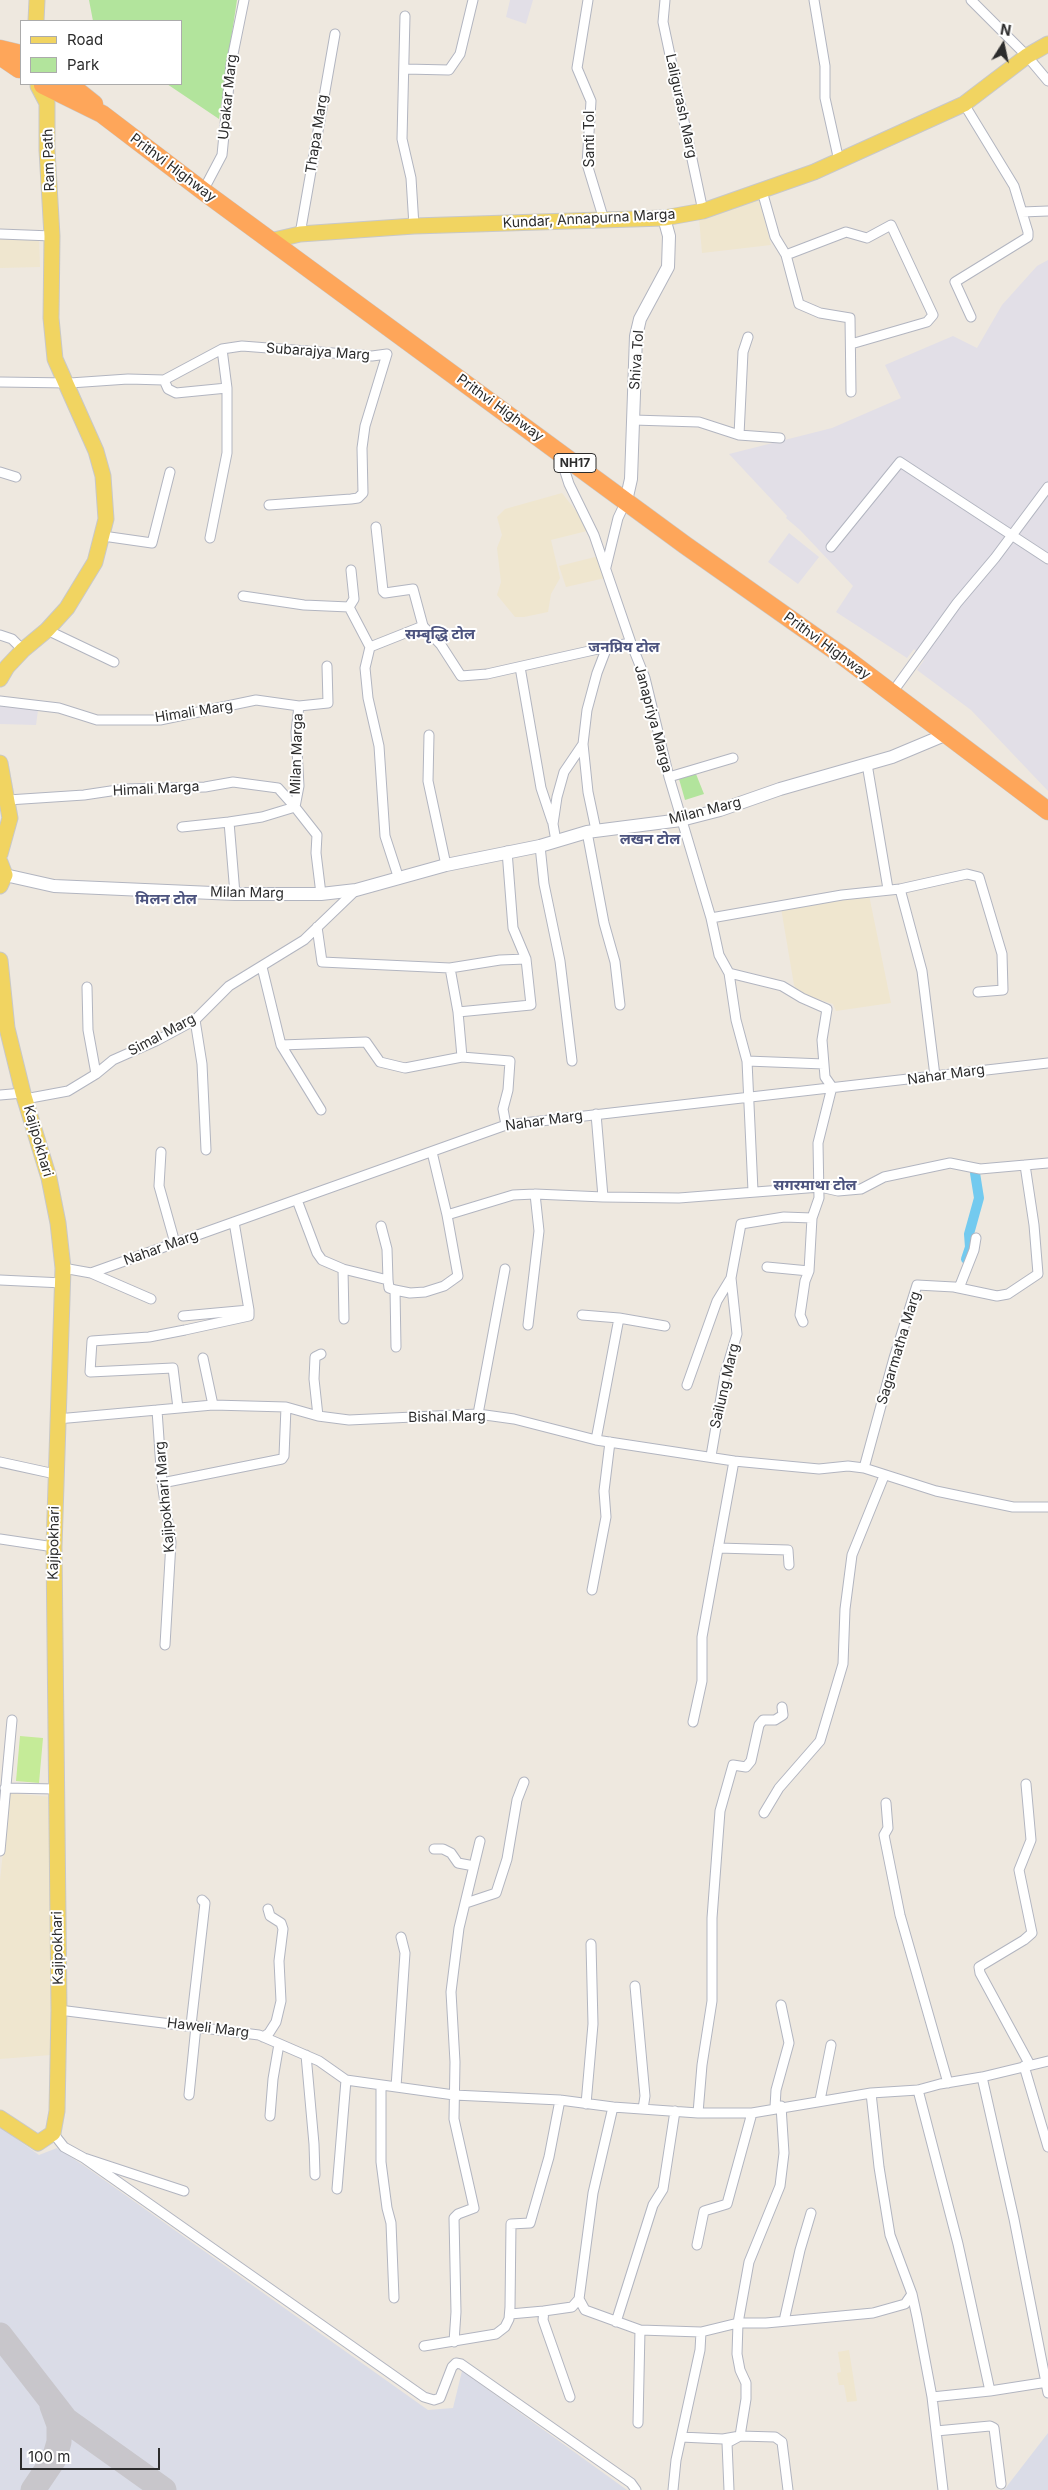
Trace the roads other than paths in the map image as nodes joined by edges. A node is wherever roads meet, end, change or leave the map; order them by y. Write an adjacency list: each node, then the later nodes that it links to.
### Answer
1 (37, 0): 9 (main road)
2 (244, 0): 25 (street, Upakar Marg)
3 (472, 0): 17 (street)
4 (588, 0): 31 (street, Santi Tol)
5 (665, 0): 27 (street, Laligurash Marg)
6 (814, 0): 24 (street)
7 (971, 0): 14 (street)
8 (405, 16): 17 (street)
9 (37, 20)
10 (335, 34): 34 (street, Thapa Marg)
11 (1048, 44): 14 (main road, Kundar, Annapurna Marga)
12 (0, 49): 15 (highway, Prithvi Highway / NH17)
13 (0, 56): 16 (highway)
14 (1027, 56): 18 (street); 22 (main road, Kundar, Annapurna Marga)
15 (20, 66)
16 (20, 69)
17 (405, 69): 32 (street)
18 (1048, 81)
19 (36, 85): 35 (main road, Ram Path)
20 (48, 85): 23 (highway, Prithvi Highway / NH17)
21 (70, 85): 23 (highway)
22 (964, 104): 24 (main road, Kundar, Annapurna Marga); 29 (street)
23 (102, 114): 25 (highway, Prithvi Highway / NH17)
24 (839, 161): 26 (main road, Kundar, Annapurna Marga)
25 (203, 191): 36 (highway, Prithvi Highway / NH17)
26 (762, 191): 27 (main road, Kundar, Annapurna Marga); 37 (street)
27 (703, 211): 30 (main road, Kundar, Annapurna Marga)
28 (1048, 211): 29 (street)
29 (1022, 212): 38 (street)
30 (664, 218): 31 (main road, Kundar, Annapurna Marga); 47 (main road, Shiva Tol)
31 (604, 220): 32 (main road, Kundar, Annapurna Marga)
32 (414, 226): 34 (main road, Kundar, Annapurna Marga)
33 (0, 234): 35 (street)
34 (300, 234): 36 (main road, Kundar, Annapurna Marga)
35 (52, 236): 44 (main road, Ram Path)
36 (270, 241): 50 (highway, Prithvi Highway / NH17)
37 (786, 255): 40 (street); 40 (street)
38 (971, 317)
39 (748, 337): 48 (street)
40 (851, 344): 46 (street)
41 (222, 349): 42 (street, Subarajya Marg); 45 (street); 56 (street, Subarajya Marg)
42 (164, 380): 44 (street, Subarajya Marg); 45 (street)
43 (0, 382): 44 (street, Subarajya Marg)
44 (65, 383): 59 (main road)
45 (227, 388): 60 (street)
46 (851, 392)
47 (634, 420): 48 (street); 55 (main road, Shiva Tol)
48 (739, 435): 49 (street)
49 (780, 438)
50 (558, 451): 55 (highway, Prithvi Highway / NH17); 63 (street, Janapriya Marga)
51 (0, 472): 53 (street)
52 (170, 472): 59 (street)
53 (16, 477)
54 (1048, 487): 58 (street)
55 (626, 501): 63 (street); 78 (highway, Prithvi Highway / NH17)
56 (269, 505)
57 (376, 527): 67 (street)
58 (1012, 535): 61 (street); 62 (street); 78 (street)
59 (103, 536): 68 (main road)
60 (210, 538)
61 (831, 547)
62 (1048, 559)
63 (606, 567): 70 (street, Janapriya Marga)
64 (351, 570): 66 (street)
65 (243, 596): 66 (street)
66 (350, 607): 71 (street)
67 (423, 626): 71 (street); 76 (street)
68 (47, 630): 73 (main road); 74 (street)
69 (0, 635): 73 (street)
70 (631, 643): 72 (street); 87 (street, Janapriya Marga)
71 (370, 647): 102 (street)
72 (608, 647): 76 (street); 83 (street)
73 (22, 650): 77 (main road)
74 (114, 662)
75 (327, 666): 80 (street, Milan Marga)
76 (520, 667): 93 (street)
77 (0, 679)
78 (892, 694): 81 (highway, Prithvi Highway / NH17)
79 (0, 701): 80 (street, Himali Marg)
80 (299, 706): 89 (street, Milan Marga)
81 (947, 734): 86 (main road, Milan Marg); 90 (highway, Prithvi Highway / NH17)
82 (429, 735): 100 (street)
83 (584, 744): 93 (street); 95 (street)
84 (734, 758): 87 (street)
85 (0, 763): 88 (main road)
86 (867, 764): 91 (main road, Milan Marg); 103 (street)
87 (669, 778): 91 (street, Janapriya Marga)
88 (8, 800): 89 (street, Himali Marga); 99 (main road)
89 (295, 808): 92 (street, Milan Marga); 107 (street, Milan Marga)
90 (1048, 811)
91 (681, 820): 95 (main road, Milan Marg); 108 (street, Janapriya Marga)
92 (229, 822): 94 (street, Milan Marga); 106 (street)
93 (553, 824): 96 (street)
94 (182, 827)
95 (591, 831): 96 (main road, Milan Marg); 117 (street)
96 (556, 841): 97 (main road, Milan Marg)
97 (540, 846): 98 (main road, Milan Marg); 122 (street)
98 (507, 851): 100 (main road, Milan Marg); 110 (street)
99 (0, 854)
100 (446, 864): 102 (main road, Milan Marg)
101 (2, 874): 106 (main road, Milan Marg)
102 (399, 879): 105 (main road, Milan Marg)
103 (888, 889): 104 (street); 108 (street)
104 (900, 889): 116 (street); 127 (street)
105 (356, 890): 107 (main road, Milan Marg); 109 (street, Simal Marg)
106 (235, 894): 107 (main road, Milan Marg)
107 (321, 894)
108 (711, 918): 114 (street, Janapriya Marga)
109 (317, 927): 112 (street, Simal Marg); 113 (street)
110 (526, 959): 113 (street); 118 (street)
111 (0, 960): 130 (main road, Kajipokhari)
112 (262, 967): 119 (street, Simal Marg); 120 (street)
113 (450, 968): 118 (street)
114 (729, 973): 123 (street, Janapriya Marga); 125 (street)
115 (87, 987): 126 (street)
116 (978, 992)
117 (620, 1005)
118 (458, 1012): 121 (street)
119 (195, 1020): 126 (street, Simal Marg); 135 (street)
120 (281, 1045): 121 (street); 132 (street)
121 (462, 1057): 134 (street)
122 (572, 1061)
123 (747, 1061): 125 (street); 131 (street, Janapriya Marga)
124 (1048, 1063): 127 (street, Nahar Marg)
125 (824, 1064): 128 (street)
126 (96, 1074): 130 (street, Simal Marg)
127 (935, 1076): 128 (street, Nahar Marg)
128 (831, 1090): 131 (street, Nahar Marg); 140 (street)
129 (0, 1095): 130 (street, Simal Marg)
130 (24, 1096): 156 (main road, Kajipokhari)
131 (748, 1100): 133 (street, Nahar Marg); 141 (street, Janapriya Marga)
132 (321, 1110)
133 (596, 1114): 134 (street, Nahar Marg); 143 (street)
134 (506, 1125): 137 (street, Nahar Marg)
135 (206, 1150)
136 (161, 1152): 150 (street)
137 (432, 1152): 144 (street, Nahar Marg); 145 (street)
138 (1048, 1163): 139 (street)
139 (1025, 1164): 140 (street); 160 (street, Sagarmatha Marg)
140 (820, 1187): 141 (street); 146 (street)
141 (753, 1191): 143 (street)
142 (535, 1194): 143 (street); 145 (street); 169 (street)
143 (603, 1197)
144 (297, 1200): 147 (street, Nahar Marg); 152 (street)
145 (448, 1215): 161 (street)
146 (812, 1218): 154 (street); 157 (street, Sailung Marg)
147 (234, 1222): 150 (street, Nahar Marg); 163 (street)
148 (381, 1226): 159 (street)
149 (976, 1238): 160 (street)
150 (175, 1243): 155 (street, Nahar Marg)
151 (767, 1267): 154 (street)
152 (343, 1269): 159 (street); 167 (street)
153 (505, 1269): 179 (street)
154 (809, 1271): 168 (street)
155 (91, 1273): 156 (street, Nahar Marg); 162 (street)
156 (63, 1276): 158 (street, Nahar Marg); 181 (main road, Kajipokhari)
157 (731, 1278): 174 (street); 184 (street, Sailung Marg)
158 (0, 1280)
159 (388, 1280): 161 (street)
160 (959, 1288): 187 (street, Sagarmatha Marg)
161 (395, 1290): 171 (street)
162 (150, 1299)
163 (248, 1310): 165 (street); 177 (street)
164 (582, 1315): 166 (street)
165 (183, 1316)
166 (619, 1318): 170 (street); 182 (street)
167 (344, 1319)
168 (803, 1322)
169 (528, 1325)
170 (664, 1326)
171 (396, 1346)
172 (321, 1354): 180 (street)
173 (203, 1358): 175 (street)
174 (687, 1385)
175 (213, 1405): 176 (street, Bishal Marg); 177 (street, Bishal Marg)
176 (286, 1407): 180 (street, Bishal Marg); 190 (street)
177 (178, 1408): 178 (street, Bishal Marg)
178 (157, 1410): 181 (street, Bishal Marg); 190 (street, Kajipokhari Marg)
179 (478, 1414): 180 (street, Bishal Marg); 182 (street, Bishal Marg)
180 (318, 1416)
181 (57, 1418): 188 (main road, Kajipokhari)
182 (596, 1440): 183 (street, Bishal Marg)
183 (610, 1442): 184 (street, Bishal Marg); 196 (street)
184 (711, 1456): 185 (street, Bishal Marg)
185 (734, 1461): 187 (street, Bishal Marg); 194 (street)
186 (0, 1462): 188 (street)
187 (864, 1468): 189 (street, Bishal Marg)
188 (55, 1474): 193 (main road, Kajipokhari)
189 (884, 1476): 191 (street, Bishal Marg); 206 (street)
190 (162, 1483): 197 (street, Kajipokhari Marg)
191 (1048, 1506)
192 (0, 1539): 193 (street)
193 (54, 1547): 203 (main road, Kajipokhari)
194 (718, 1548): 195 (street); 200 (street)
195 (789, 1565)
196 (592, 1590)
197 (165, 1645)
198 (782, 1707): 242 (street)
199 (12, 1720): 204 (street)
200 (694, 1722)
201 (524, 1782): 212 (street)
202 (1026, 1784): 225 (street)
203 (56, 1789): 204 (street); 218 (main road, Kajipokhari)
204 (3, 1794): 209 (street)
205 (886, 1802): 228 (street)
206 (764, 1813)
207 (480, 1841): 210 (street)
208 (434, 1849): 210 (street)
209 (0, 1851)
210 (474, 1866): 212 (street)
211 (202, 1900): 219 (street)
212 (466, 1903): 234 (street)
213 (268, 1909): 220 (street)
214 (401, 1937): 230 (street)
215 (591, 1944): 237 (street)
216 (634, 1986): 240 (street)
217 (781, 2005): 239 (street)
218 (58, 2010): 219 (street, Haweli Marg); 246 (main road, Kajipokhari)
219 (194, 2026): 220 (street, Haweli Marg); 233 (street)
220 (263, 2036): 221 (street, Haweli Marg)
221 (279, 2044): 223 (street, Haweli Marg); 244 (street)
222 (831, 2045): 236 (street)
223 (306, 2055): 227 (street, Haweli Marg); 249 (street)
224 (1048, 2060): 225 (street)
225 (1027, 2066): 226 (street); 247 (street)
226 (982, 2078): 228 (street); 266 (street)
227 (346, 2080): 229 (street); 250 (street)
228 (948, 2083): 231 (street)
229 (382, 2085): 230 (street); 255 (street)
230 (396, 2087): 234 (street)
231 (918, 2090): 232 (street); 267 (street)
232 (871, 2093): 236 (street); 254 (street)
233 (189, 2095)
234 (454, 2095): 235 (street); 264 (street)
235 (560, 2100): 237 (street); 258 (street)
236 (820, 2100): 239 (street)
237 (586, 2104): 238 (street)
238 (613, 2107): 240 (street); 256 (street)
239 (778, 2107): 243 (street); 261 (street)
240 (643, 2109): 241 (street)
241 (675, 2111): 242 (street); 260 (street)
242 (698, 2112): 243 (street)
243 (752, 2113): 253 (street)
244 (270, 2116)
245 (0, 2118): 246 (main road)
246 (53, 2133): 248 (street)
247 (1048, 2147)
248 (84, 2158): 251 (street); 276 (street)
249 (315, 2175)
250 (337, 2189)
251 (184, 2191)
252 (811, 2213): 259 (street)
253 (697, 2245)
254 (912, 2294): 259 (street); 270 (street)
255 (394, 2298)
256 (578, 2299): 257 (street); 260 (street)
257 (544, 2311): 258 (street); 269 (street)
258 (510, 2314): 264 (street)
259 (784, 2321): 261 (street)
260 (616, 2322): 262 (street)
261 (738, 2323): 263 (street); 273 (street)
262 (640, 2330): 263 (street); 271 (street)
263 (701, 2332): 274 (street)
264 (454, 2342): 265 (street)
265 (424, 2346)
266 (1047, 2382): 267 (street); 268 (street)
267 (990, 2391): 270 (street)
268 (1048, 2393)
269 (570, 2397)
270 (932, 2397): 272 (street)
271 (638, 2423)
272 (936, 2431): 275 (street); 280 (street)
273 (740, 2436): 274 (street); 278 (street); 279 (street)
274 (681, 2437): 277 (street)
275 (1001, 2484)
276 (636, 2490)
277 (673, 2490)
278 (729, 2490)
279 (788, 2490)
280 (943, 2490)

